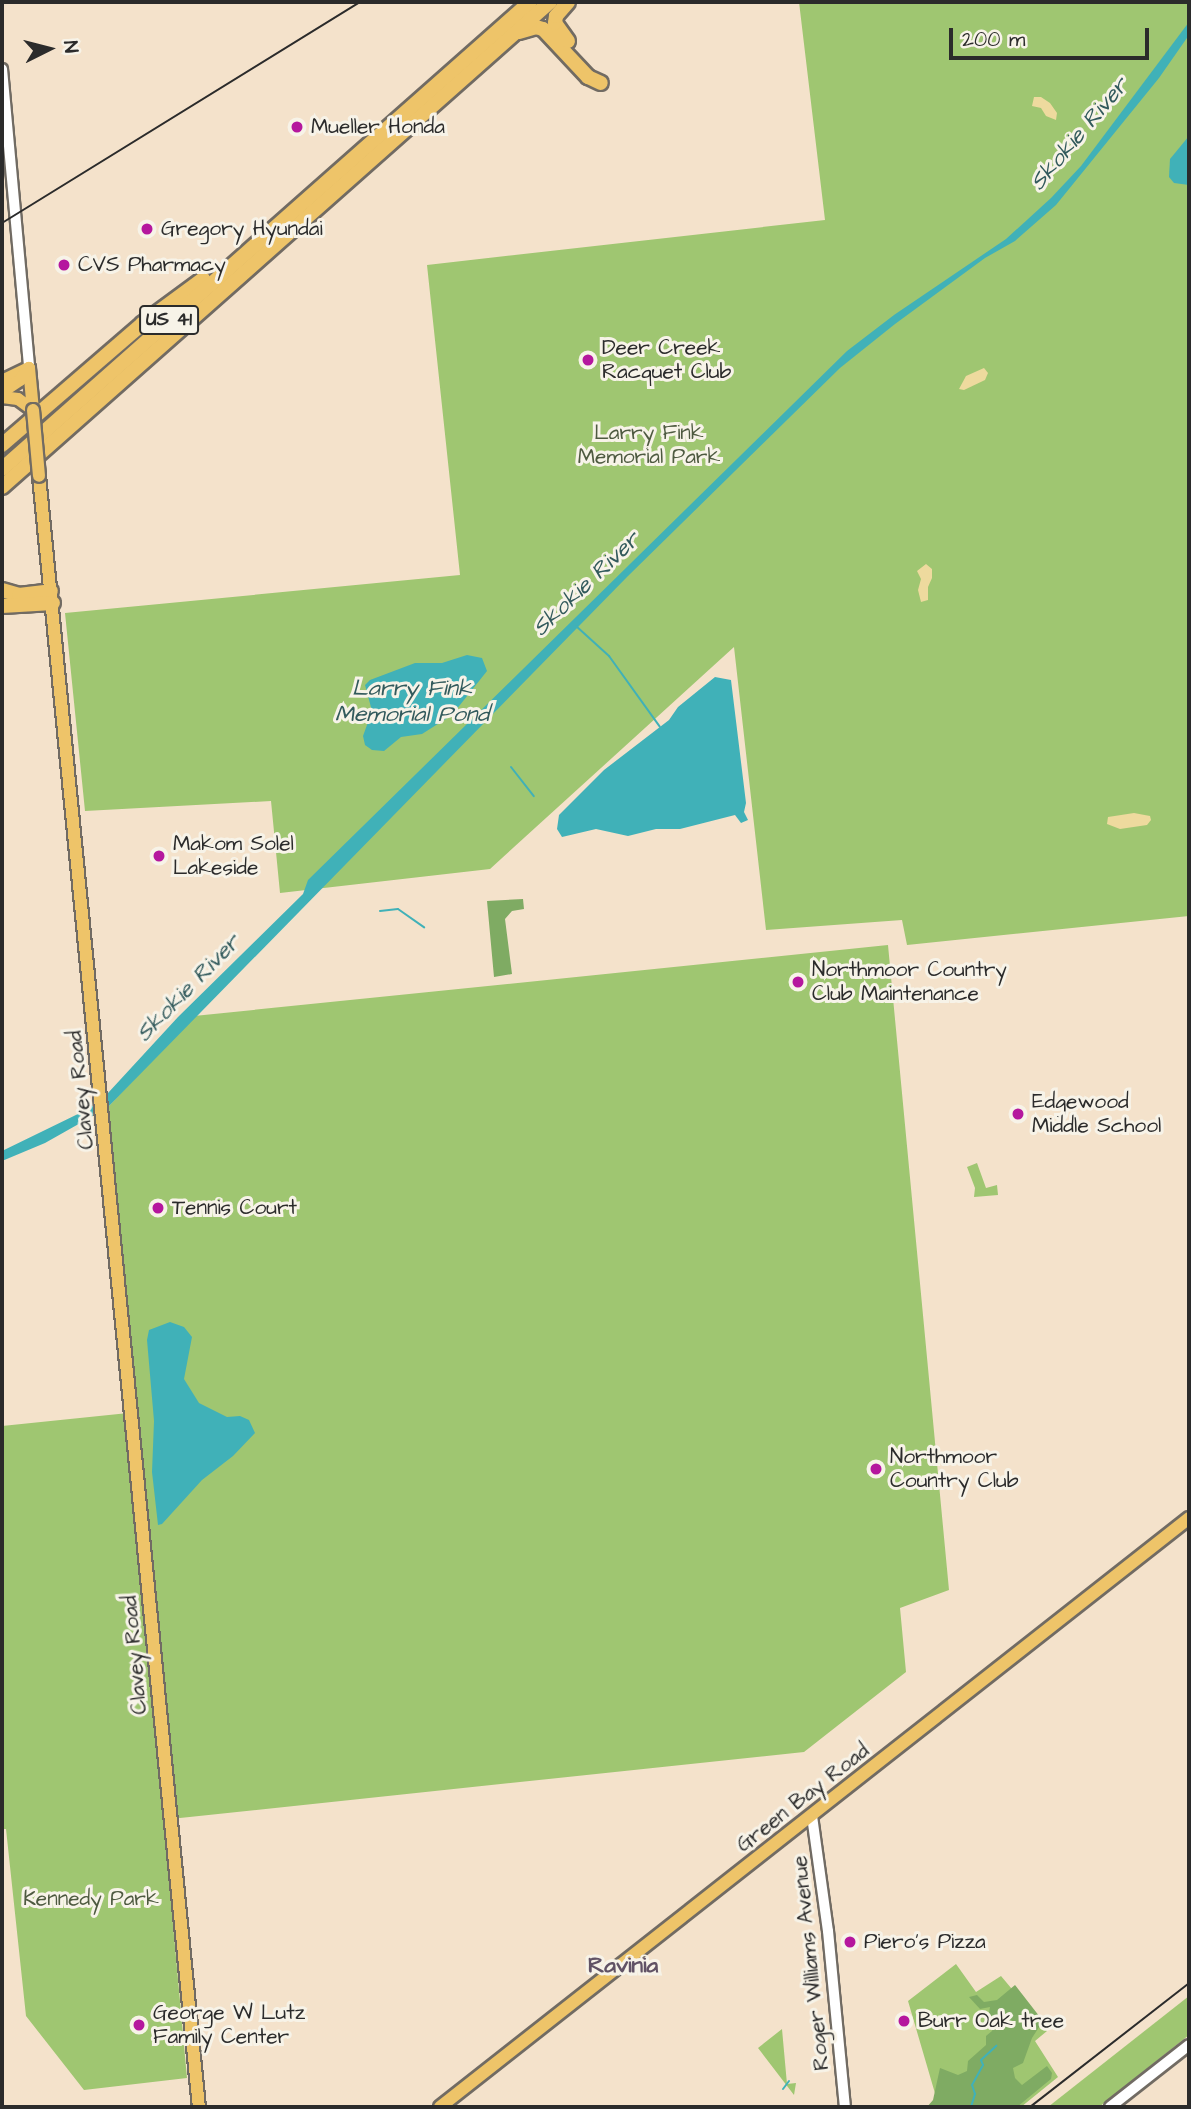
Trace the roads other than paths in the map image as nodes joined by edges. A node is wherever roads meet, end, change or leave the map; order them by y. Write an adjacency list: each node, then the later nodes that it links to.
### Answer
1 (530, 2): 6 (highway, US 41)
2 (550, 2): 4 (highway, US 41)
3 (568, 2): 4 (highway)
4 (508, 38): 8 (highway, US 41)
5 (2, 69): 7 (street, Clavey Road)
6 (283, 219): 12 (highway); 13 (highway, US 41)
7 (29, 368): 9 (main road); 10 (main road); 11 (main road, Clavey Road)
8 (130, 373): 14 (highway, US 41); 15 (highway)
9 (2, 381)
10 (2, 394): 11 (main road)
11 (33, 411): 16 (main road, Clavey Road, bridge)
12 (2, 445)
13 (2, 469)
14 (2, 487)
15 (2, 497)
16 (46, 550): 18 (main road); 19 (main road, Clavey Road)
17 (2, 590): 18 (highway)
18 (19, 594): 19 (highway)
19 (52, 597): 20 (highway); 24 (main road, Clavey Road)
20 (2, 606)
21 (1189, 1518): 22 (main road, Green Bay Road)
22 (812, 1816): 25 (main road, Green Bay Road); 26 (street, Roger Williams Avenue)
23 (1189, 2045): 27 (street)
24 (199, 2107)
25 (440, 2107)
26 (845, 2107)
27 (1110, 2107)

